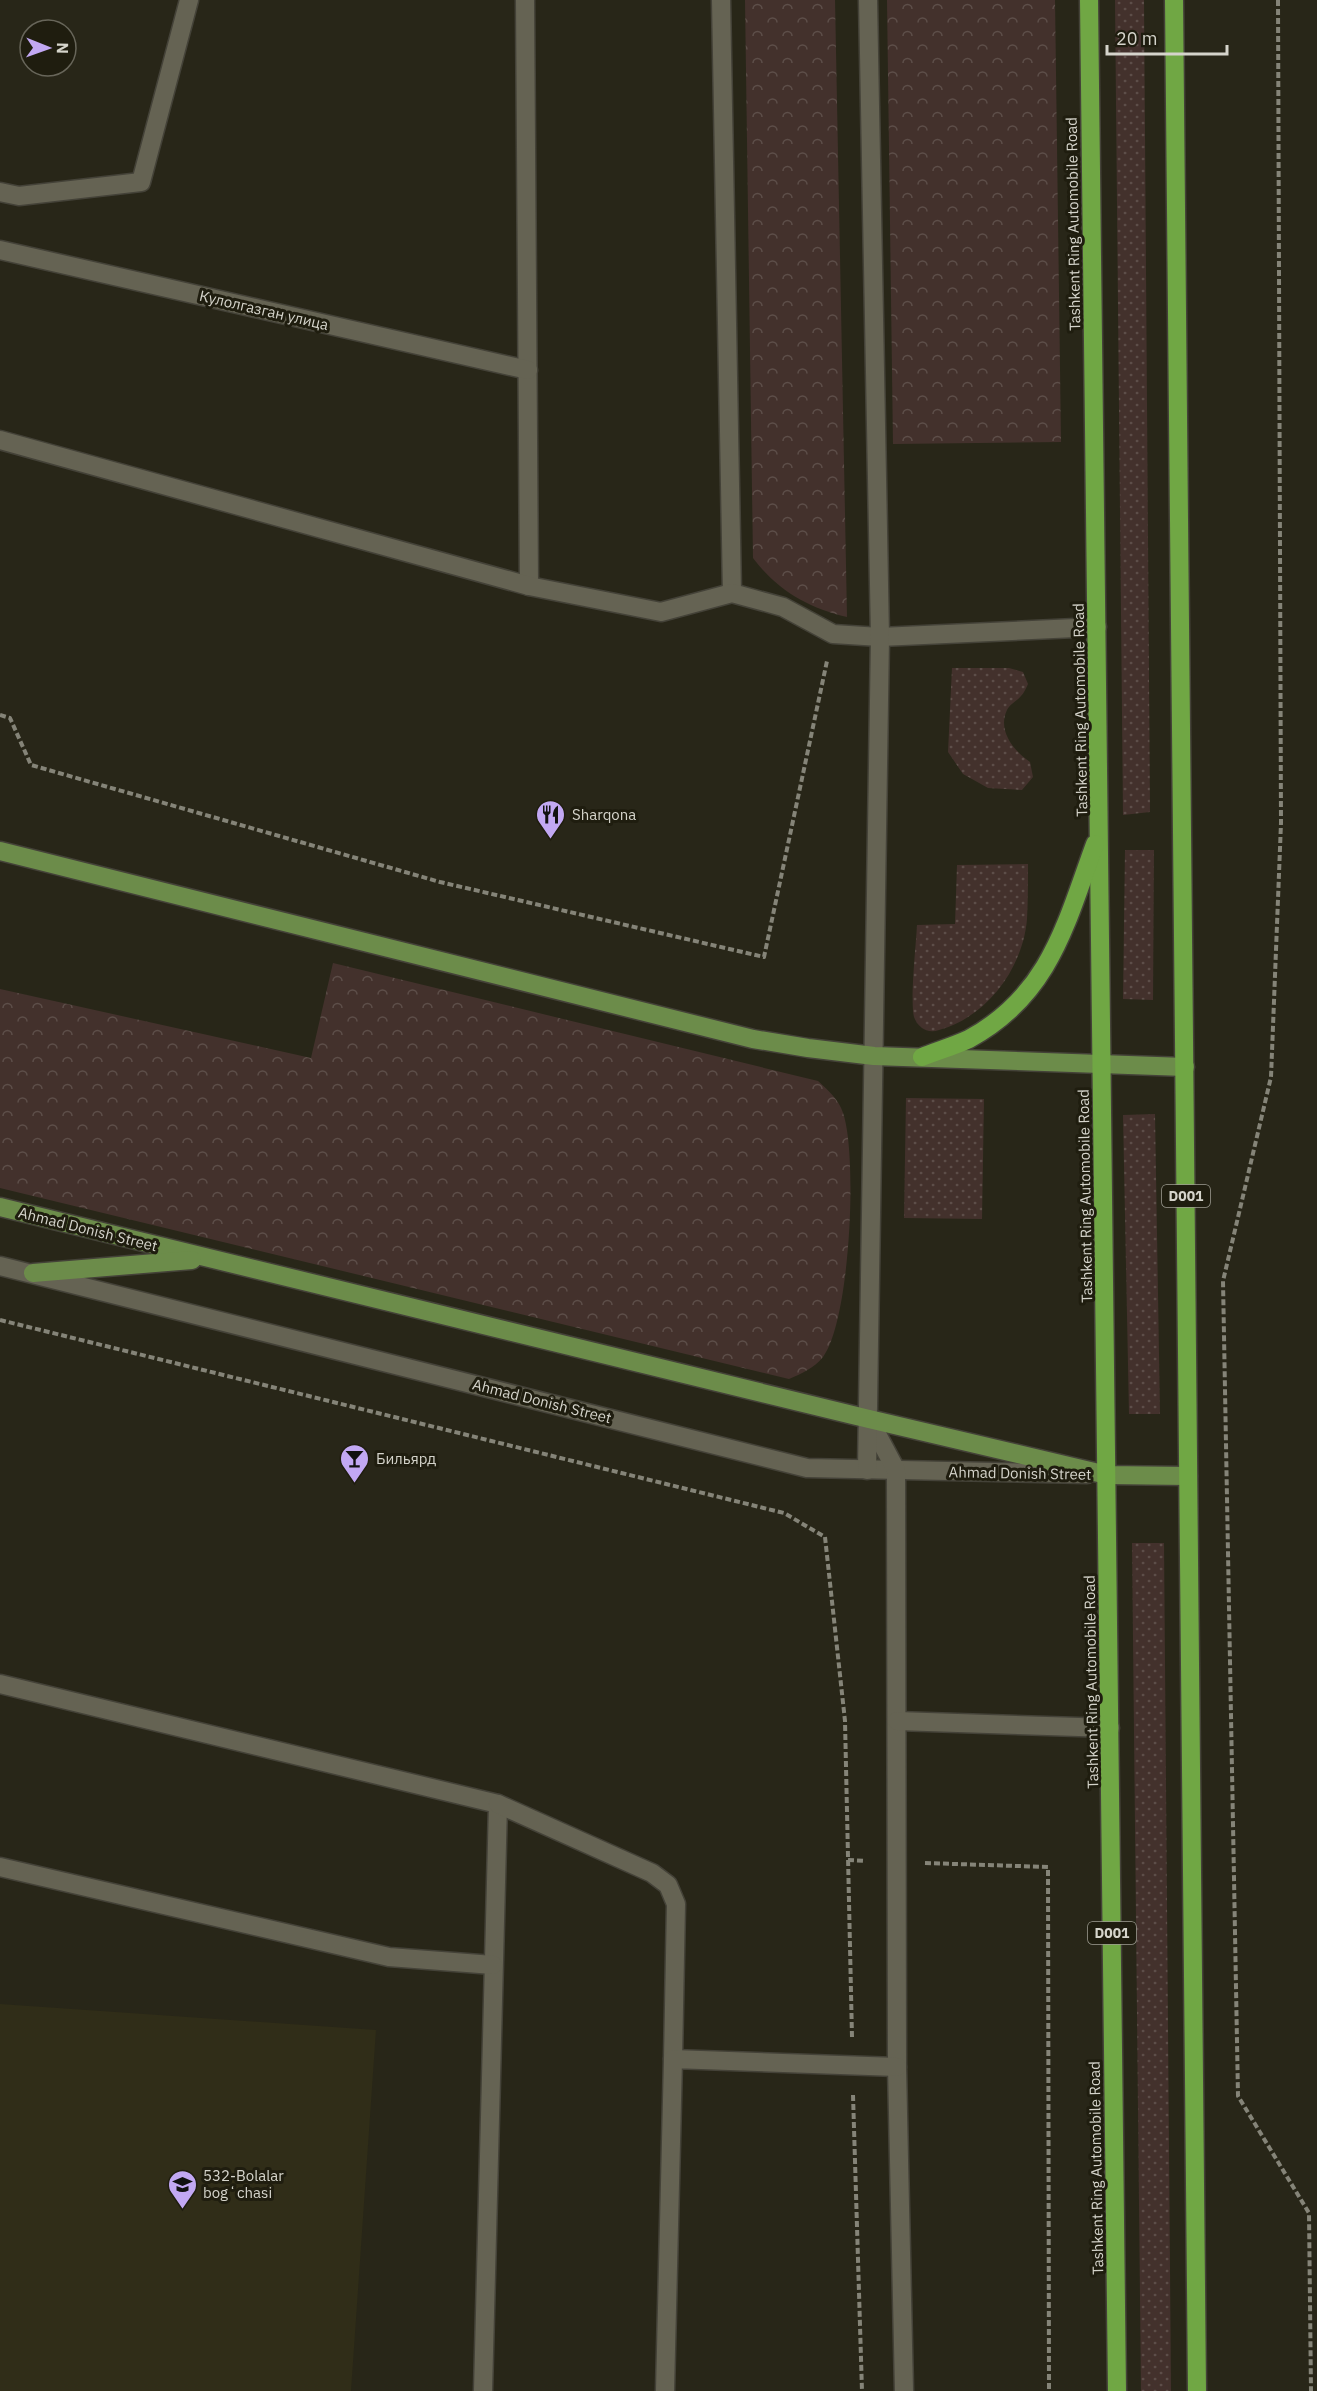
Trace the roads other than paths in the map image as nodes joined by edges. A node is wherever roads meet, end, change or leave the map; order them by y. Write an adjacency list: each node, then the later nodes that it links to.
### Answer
1 (189, 0): 7 (street)
2 (525, 0): 9 (street)
3 (721, 0): 12 (street)
4 (868, 0): 14 (street)
5 (1089, 0): 13 (highway, Tashkent Ring Automobile Road / D001)
6 (1174, 0): 20 (highway, D001)
7 (0, 192)
8 (0, 249): 9 (street, Кулолгазган улица)
9 (528, 370): 11 (street)
10 (0, 440): 11 (street)
11 (529, 586): 12 (street)
12 (732, 593): 14 (street)
13 (1097, 627): 14 (street); 15 (highway, Tashkent Ring Automobile Road / D001)
14 (880, 637): 17 (street)
15 (1099, 831): 18 (highway); 19 (highway, Tashkent Ring Automobile Road / D001)
16 (0, 851): 17 (main road)
17 (874, 1056): 18 (main road); 25 (street)
18 (922, 1057): 19 (main road)
19 (1102, 1064): 20 (main road); 28 (highway, Tashkent Ring Automobile Road / D001)
20 (1185, 1067): 29 (highway, D001)
21 (0, 1207): 22 (main road, Ahmad Donish Street)
22 (209, 1258): 24 (main road); 25 (main road, Ahmad Donish Street)
23 (0, 1266): 24 (street, Ahmad Donish Street)
24 (33, 1273): 26 (street, Ahmad Donish Street)
25 (869, 1419): 26 (street); 27 (street); 28 (main road, Ahmad Donish Street)
26 (867, 1470): 27 (street, Ahmad Donish Street)
27 (896, 1470): 28 (street, Ahmad Donish Street); 31 (street)
28 (1107, 1475): 29 (main road); 32 (highway, Tashkent Ring Automobile Road / D001)
29 (1188, 1476): 42 (highway, D001)
30 (0, 1684): 33 (street)
31 (897, 1721): 32 (street); 37 (street)
32 (1110, 1728): 41 (highway, Tashkent Ring Automobile Road / D001)
33 (498, 1804): 35 (street); 36 (street)
34 (0, 1867): 35 (street)
35 (493, 1965): 38 (street)
36 (673, 2059): 37 (street); 39 (street)
37 (897, 2067): 40 (street)
38 (483, 2391)
39 (665, 2391)
40 (904, 2391)
41 (1117, 2391)
42 (1197, 2391)

